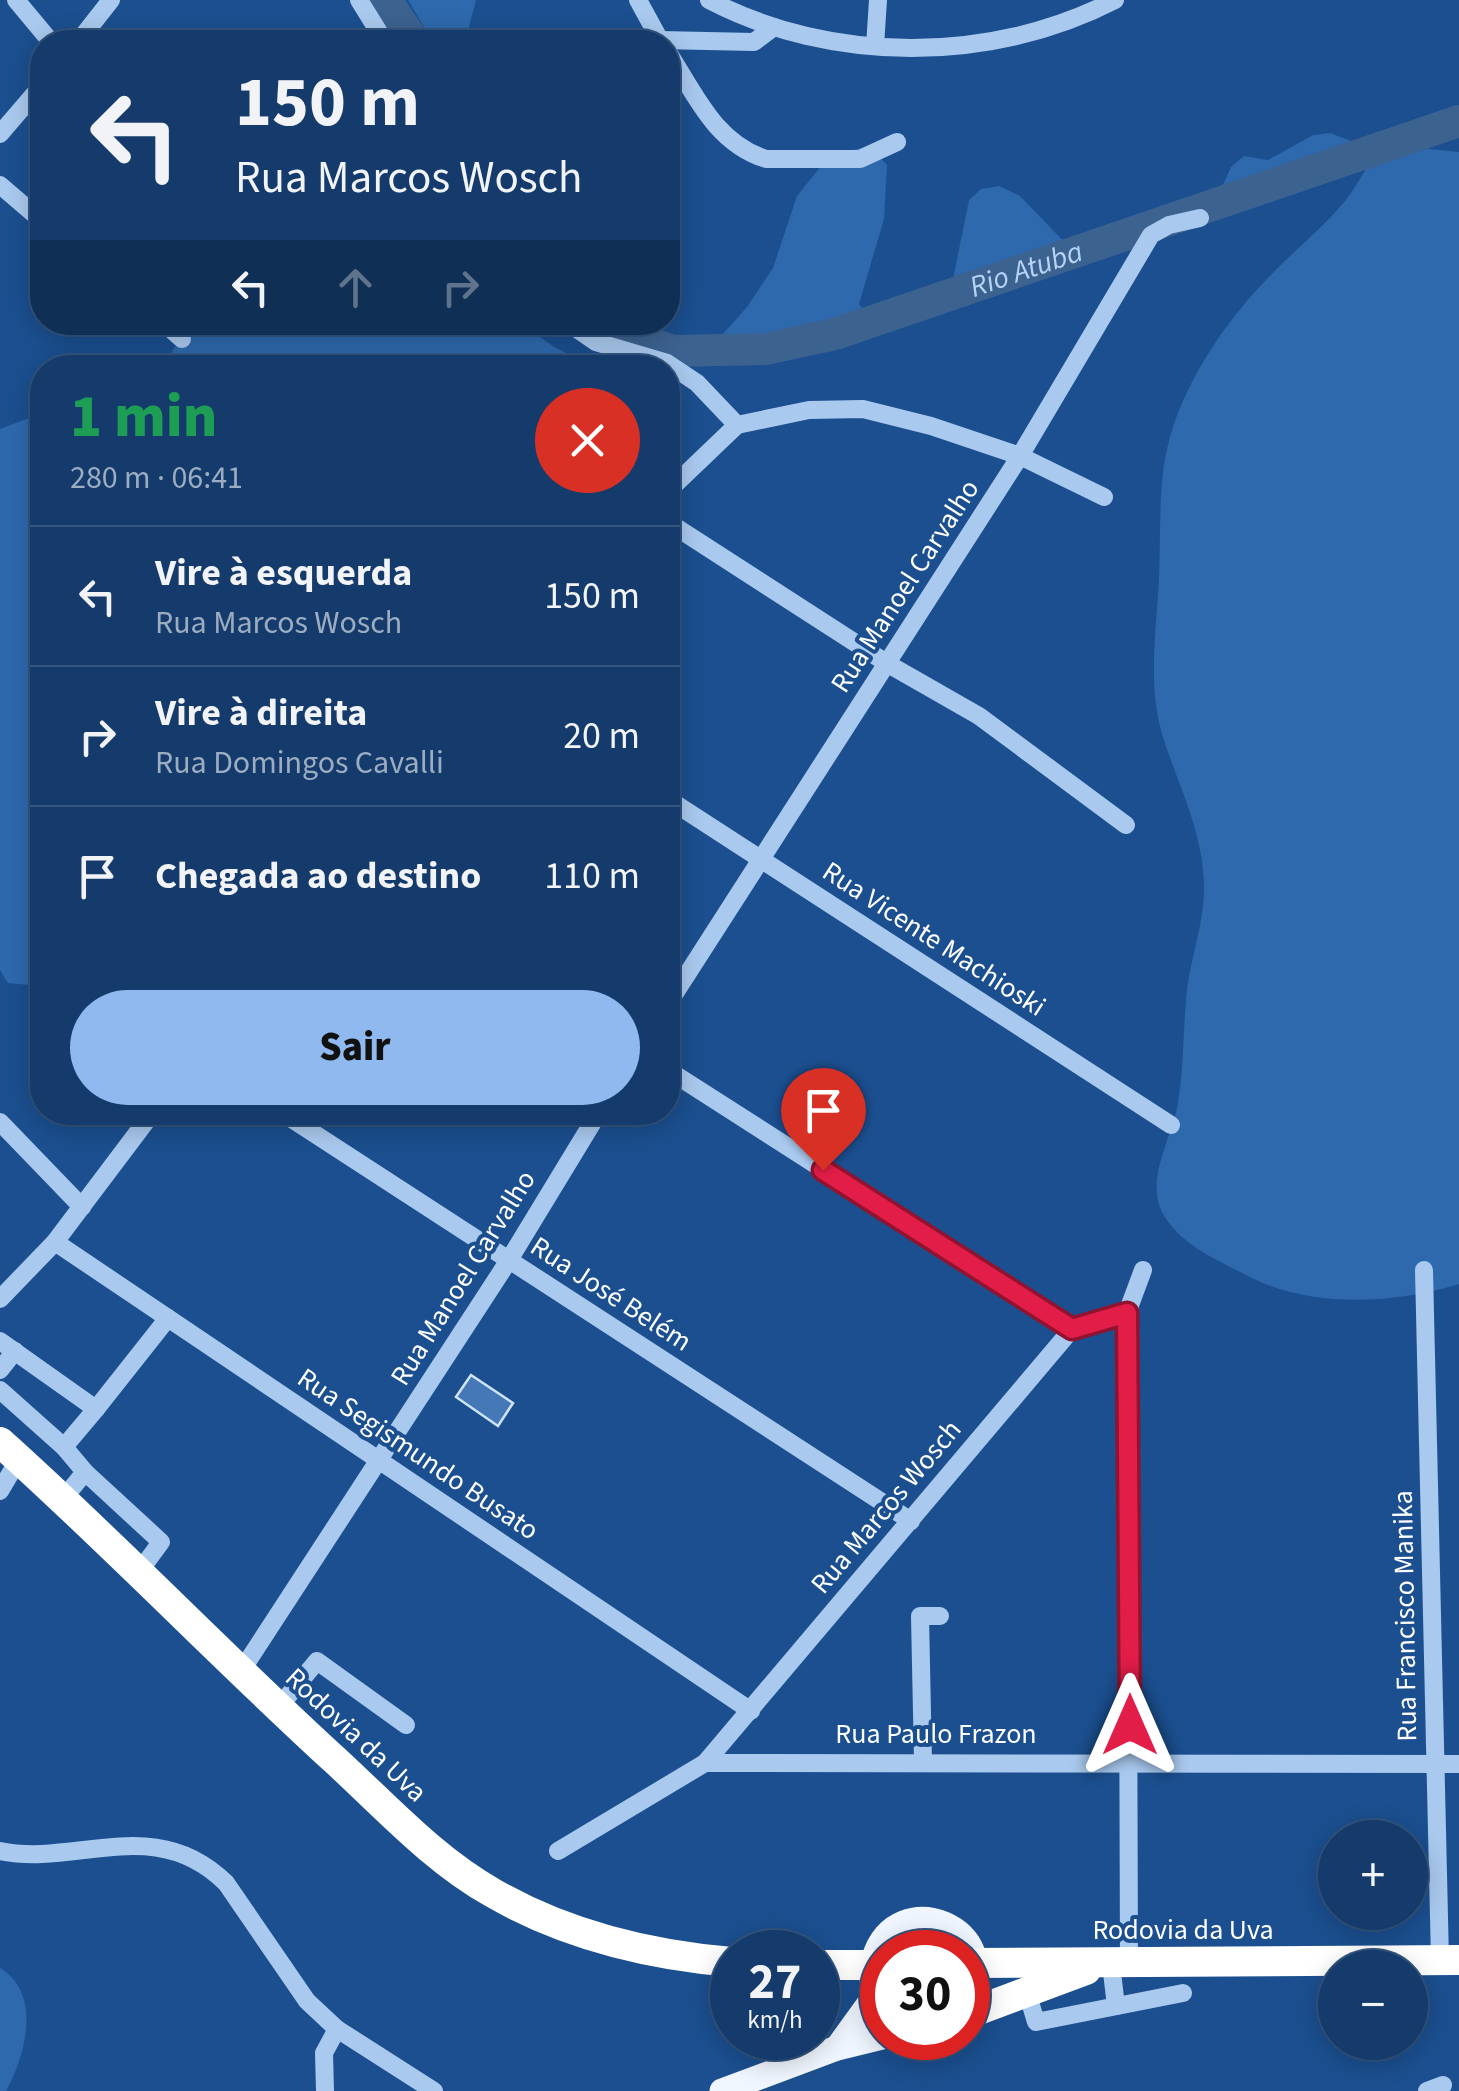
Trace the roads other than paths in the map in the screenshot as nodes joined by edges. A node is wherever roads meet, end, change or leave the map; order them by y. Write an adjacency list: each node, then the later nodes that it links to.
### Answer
1 (16, 0): 9 (street)
2 (112, 0): 10 (street)
3 (360, 0): 11 (street)
4 (638, 0): 12 (street)
5 (708, 0): 8 (street)
6 (878, 0): 14 (street)
7 (1115, 0): 14 (street)
8 (774, 26): 13 (street); 14 (street)
9 (41, 30)
10 (88, 30)
11 (378, 30)
12 (655, 30)
13 (680, 44)
14 (875, 46)
15 (680, 71): 18 (street)
16 (30, 99): 17 (street)
17 (0, 134)
18 (897, 142)
19 (0, 185): 20 (street)
20 (30, 211)
21 (1200, 218): 28 (street, Rua Manoel Carvalho)
22 (178, 335): 24 (street)
23 (586, 335): 25 (street)
24 (182, 338)
25 (640, 355)
26 (680, 372): 27 (street)
27 (737, 425): 28 (street); 29 (street)
28 (1020, 456): 30 (street); 32 (street, Rua Manoel Carvalho)
29 (680, 480)
30 (1104, 497)
31 (680, 530): 32 (street)
32 (888, 664): 34 (street); 35 (street, Rua Manoel Carvalho)
33 (680, 807): 35 (street, Rua Vicente Machioski)
34 (1126, 825)
35 (761, 860): 36 (street, Rua Manoel Carvalho); 42 (street, Rua Vicente Machioski)
36 (680, 985)
37 (680, 1078): 51 (street)
38 (0, 1122): 43 (street)
39 (144, 1125): 43 (street)
40 (301, 1125): 45 (street, Rua José Belém)
41 (592, 1125): 45 (street, Rua Manoel Carvalho)
42 (1171, 1125)
43 (82, 1207): 44 (street)
44 (55, 1242): 48 (street); 50 (street, Rua Segismundo Busato)
45 (509, 1260): 58 (street, Rua Manoel Carvalho); 62 (street, Rua José Belém)
46 (1143, 1270): 49 (street)
47 (1424, 1270): 72 (street, Rua Francisco Manika)
48 (0, 1300)
49 (1127, 1313): 51 (street); 70 (street)
50 (168, 1318): 55 (street); 58 (street, Rua Segismundo Busato)
51 (1072, 1329): 62 (street, Rua Marcos Wosch)
52 (8, 1346): 53 (street); 55 (street)
53 (0, 1370)
54 (0, 1390): 56 (street)
55 (96, 1409): 56 (street)
56 (64, 1448): 59 (street)
57 (9, 1450): 60 (street); 61 (highway, Rodovia da Uva)
58 (379, 1460): 65 (street, Rua Manoel Carvalho); 67 (street, Rua Segismundo Busato)
59 (85, 1472): 61 (street); 63 (street)
60 (0, 1490)
61 (63, 1498): 63 (highway, Rodovia da Uva)
62 (910, 1521): 67 (street, Rua Marcos Wosch)
63 (139, 1572): 65 (highway, Rodovia da Uva)
64 (940, 1616): 69 (street)
65 (240, 1673): 66 (highway, Rodovia da Uva)
66 (278, 1708): 68 (street); 78 (highway, Rodovia da Uva)
67 (751, 1711): 71 (street, Rua Marcos Wosch)
68 (406, 1725)
69 (923, 1762): 70 (street, Rua Paulo Frazon); 71 (street, Rua Paulo Frazon)
70 (1130, 1762): 72 (street, Rua Paulo Frazon); 81 (street)
71 (705, 1763): 75 (street)
72 (1436, 1764): 73 (street, Rua Paulo Frazon); 79 (street, Rua Francisco Manika)
73 (1459, 1764)
74 (0, 1851): 87 (street)
75 (558, 1851)
76 (893, 1930): 77 (main road)
77 (954, 1930)
78 (710, 1958)
79 (1450, 1960): 81 (highway, Rodovia da Uva)
80 (990, 1963): 81 (highway, Rodovia da Uva)
81 (1114, 1964): 82 (highway); 85 (street)
82 (1027, 1992): 84 (highway); 85 (street)
83 (1183, 1994): 85 (street)
84 (990, 2006)
85 (1116, 2006)
86 (860, 2010): 88 (main road)
87 (338, 2029): 91 (street); 92 (street)
88 (840, 2042)
89 (803, 2060): 90 (main road)
90 (720, 2090)
91 (325, 2091)
92 (434, 2091)

